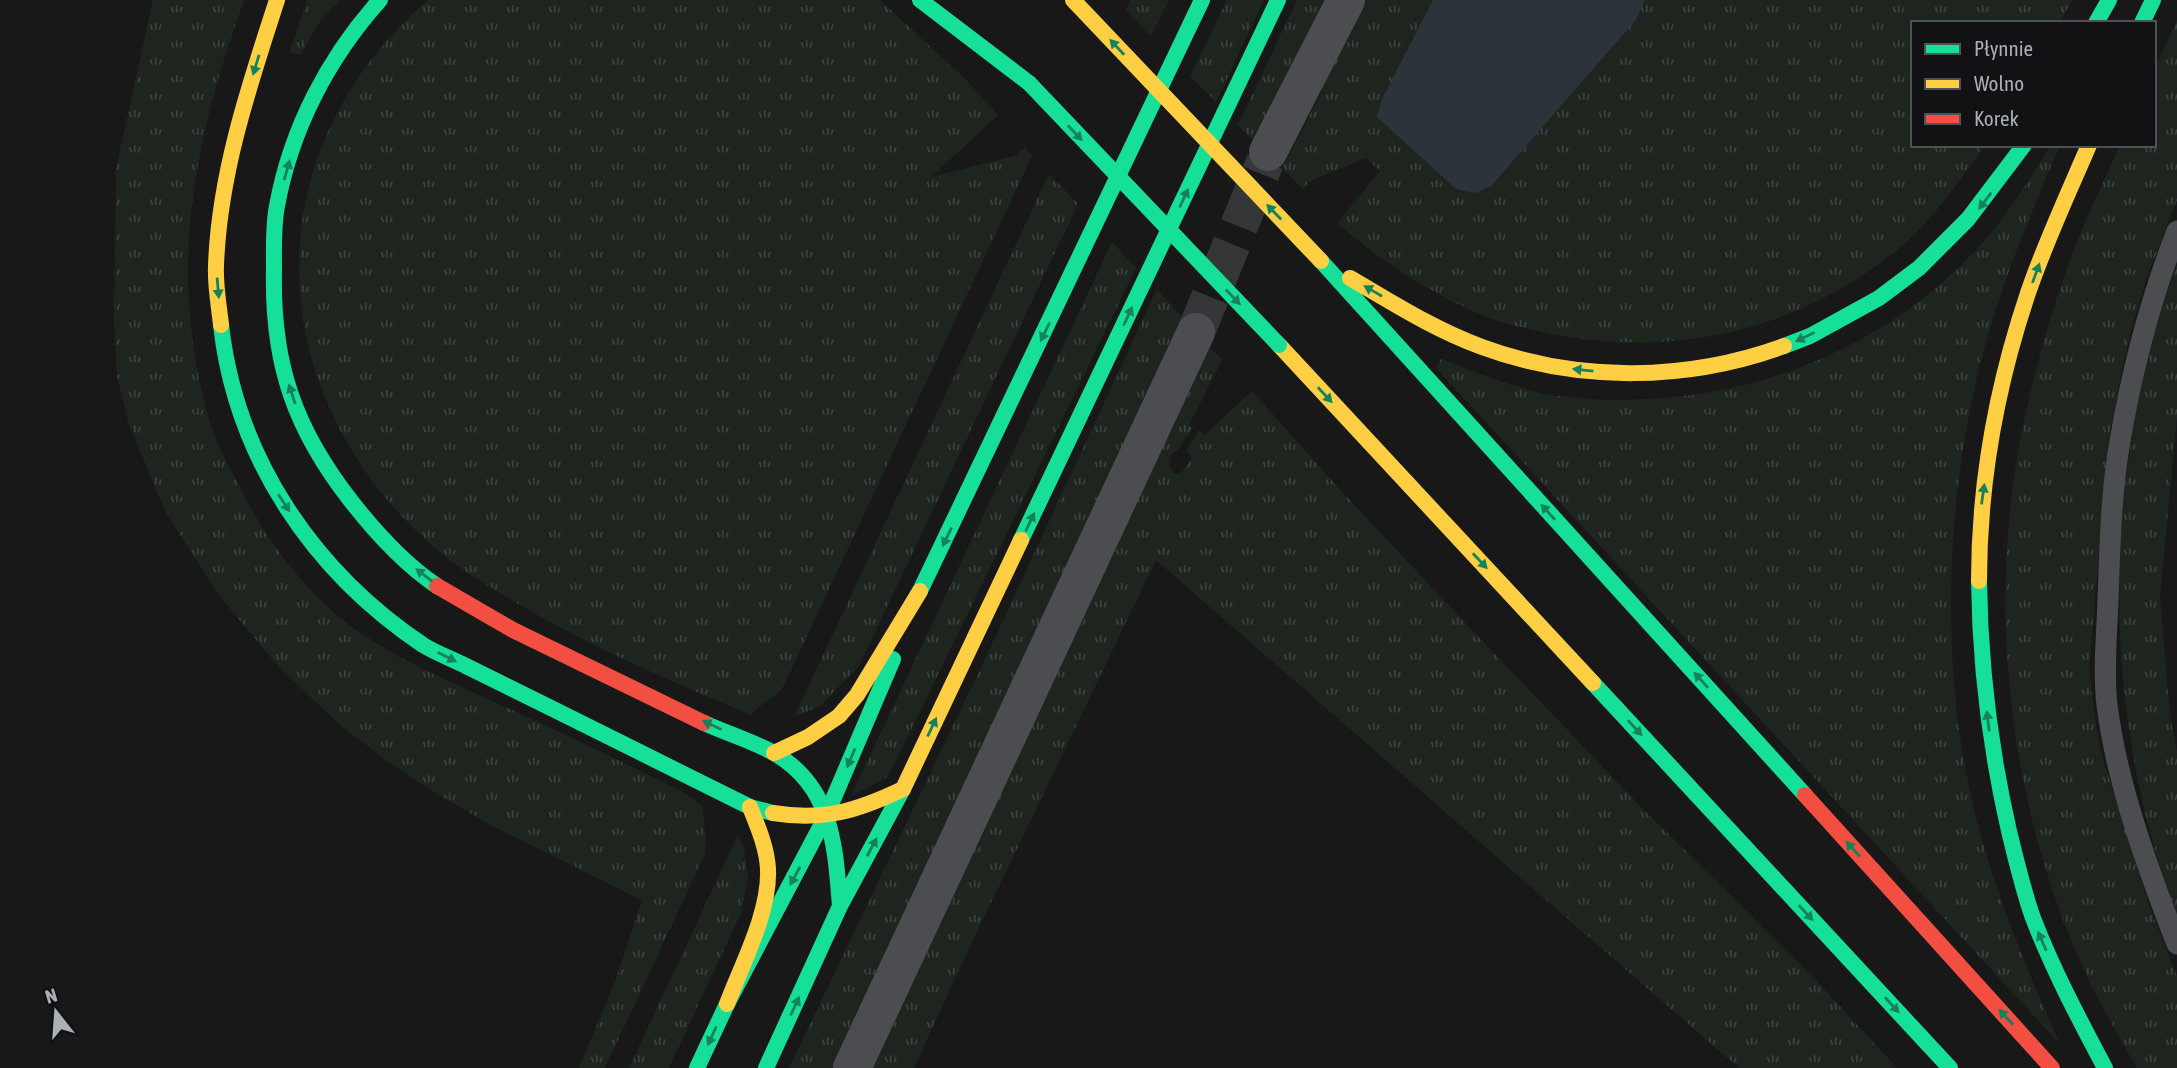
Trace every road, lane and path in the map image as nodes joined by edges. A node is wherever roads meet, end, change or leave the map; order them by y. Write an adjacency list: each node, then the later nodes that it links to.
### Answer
1 (276, 0): 23 (main road, one-way to 23)
2 (380, 0): 21 (main road, one-way to 2)
3 (920, 0): 13 (main road)
4 (1073, 0): 18 (main road, one-way to 4, bridge)
5 (1202, 0): 20 (main road, one-way to 20)
6 (1278, 0): 22 (main road, one-way to 6)
7 (1346, 0): 16 (street)
8 (2109, 0): 11 (main road)
9 (2153, 0): 12 (main road)
10 (962, 10): 13 (main road)
11 (2097, 21)
12 (2143, 21)
13 (1028, 83): 31 (main road, one-way to 31, bridge)
14 (2023, 147): 18 (main road, one-way to 18)
15 (2087, 147): 33 (main road, one-way to 15)
16 (1268, 152)
17 (2177, 232): 26 (lane)
18 (1321, 261): 32 (main road, one-way to 18)
19 (1196, 332): 30 (street)
20 (925, 583): 21 (main road); 24 (main road, one-way to 24)
21 (774, 754): 24 (main road)
22 (903, 789): 24 (main road); 25 (main road, one-way to 22)
23 (750, 807): 24 (main road); 27 (main road)
24 (827, 816): 25 (main road); 27 (main road, one-way to 27)
25 (840, 906): 29 (main road, one-way to 25)
26 (2177, 944)
27 (727, 1004): 28 (main road, one-way to 28)
28 (697, 1068)
29 (766, 1068)
30 (852, 1068)
31 (1950, 1068)
32 (2052, 1068)
33 (2105, 1068)

